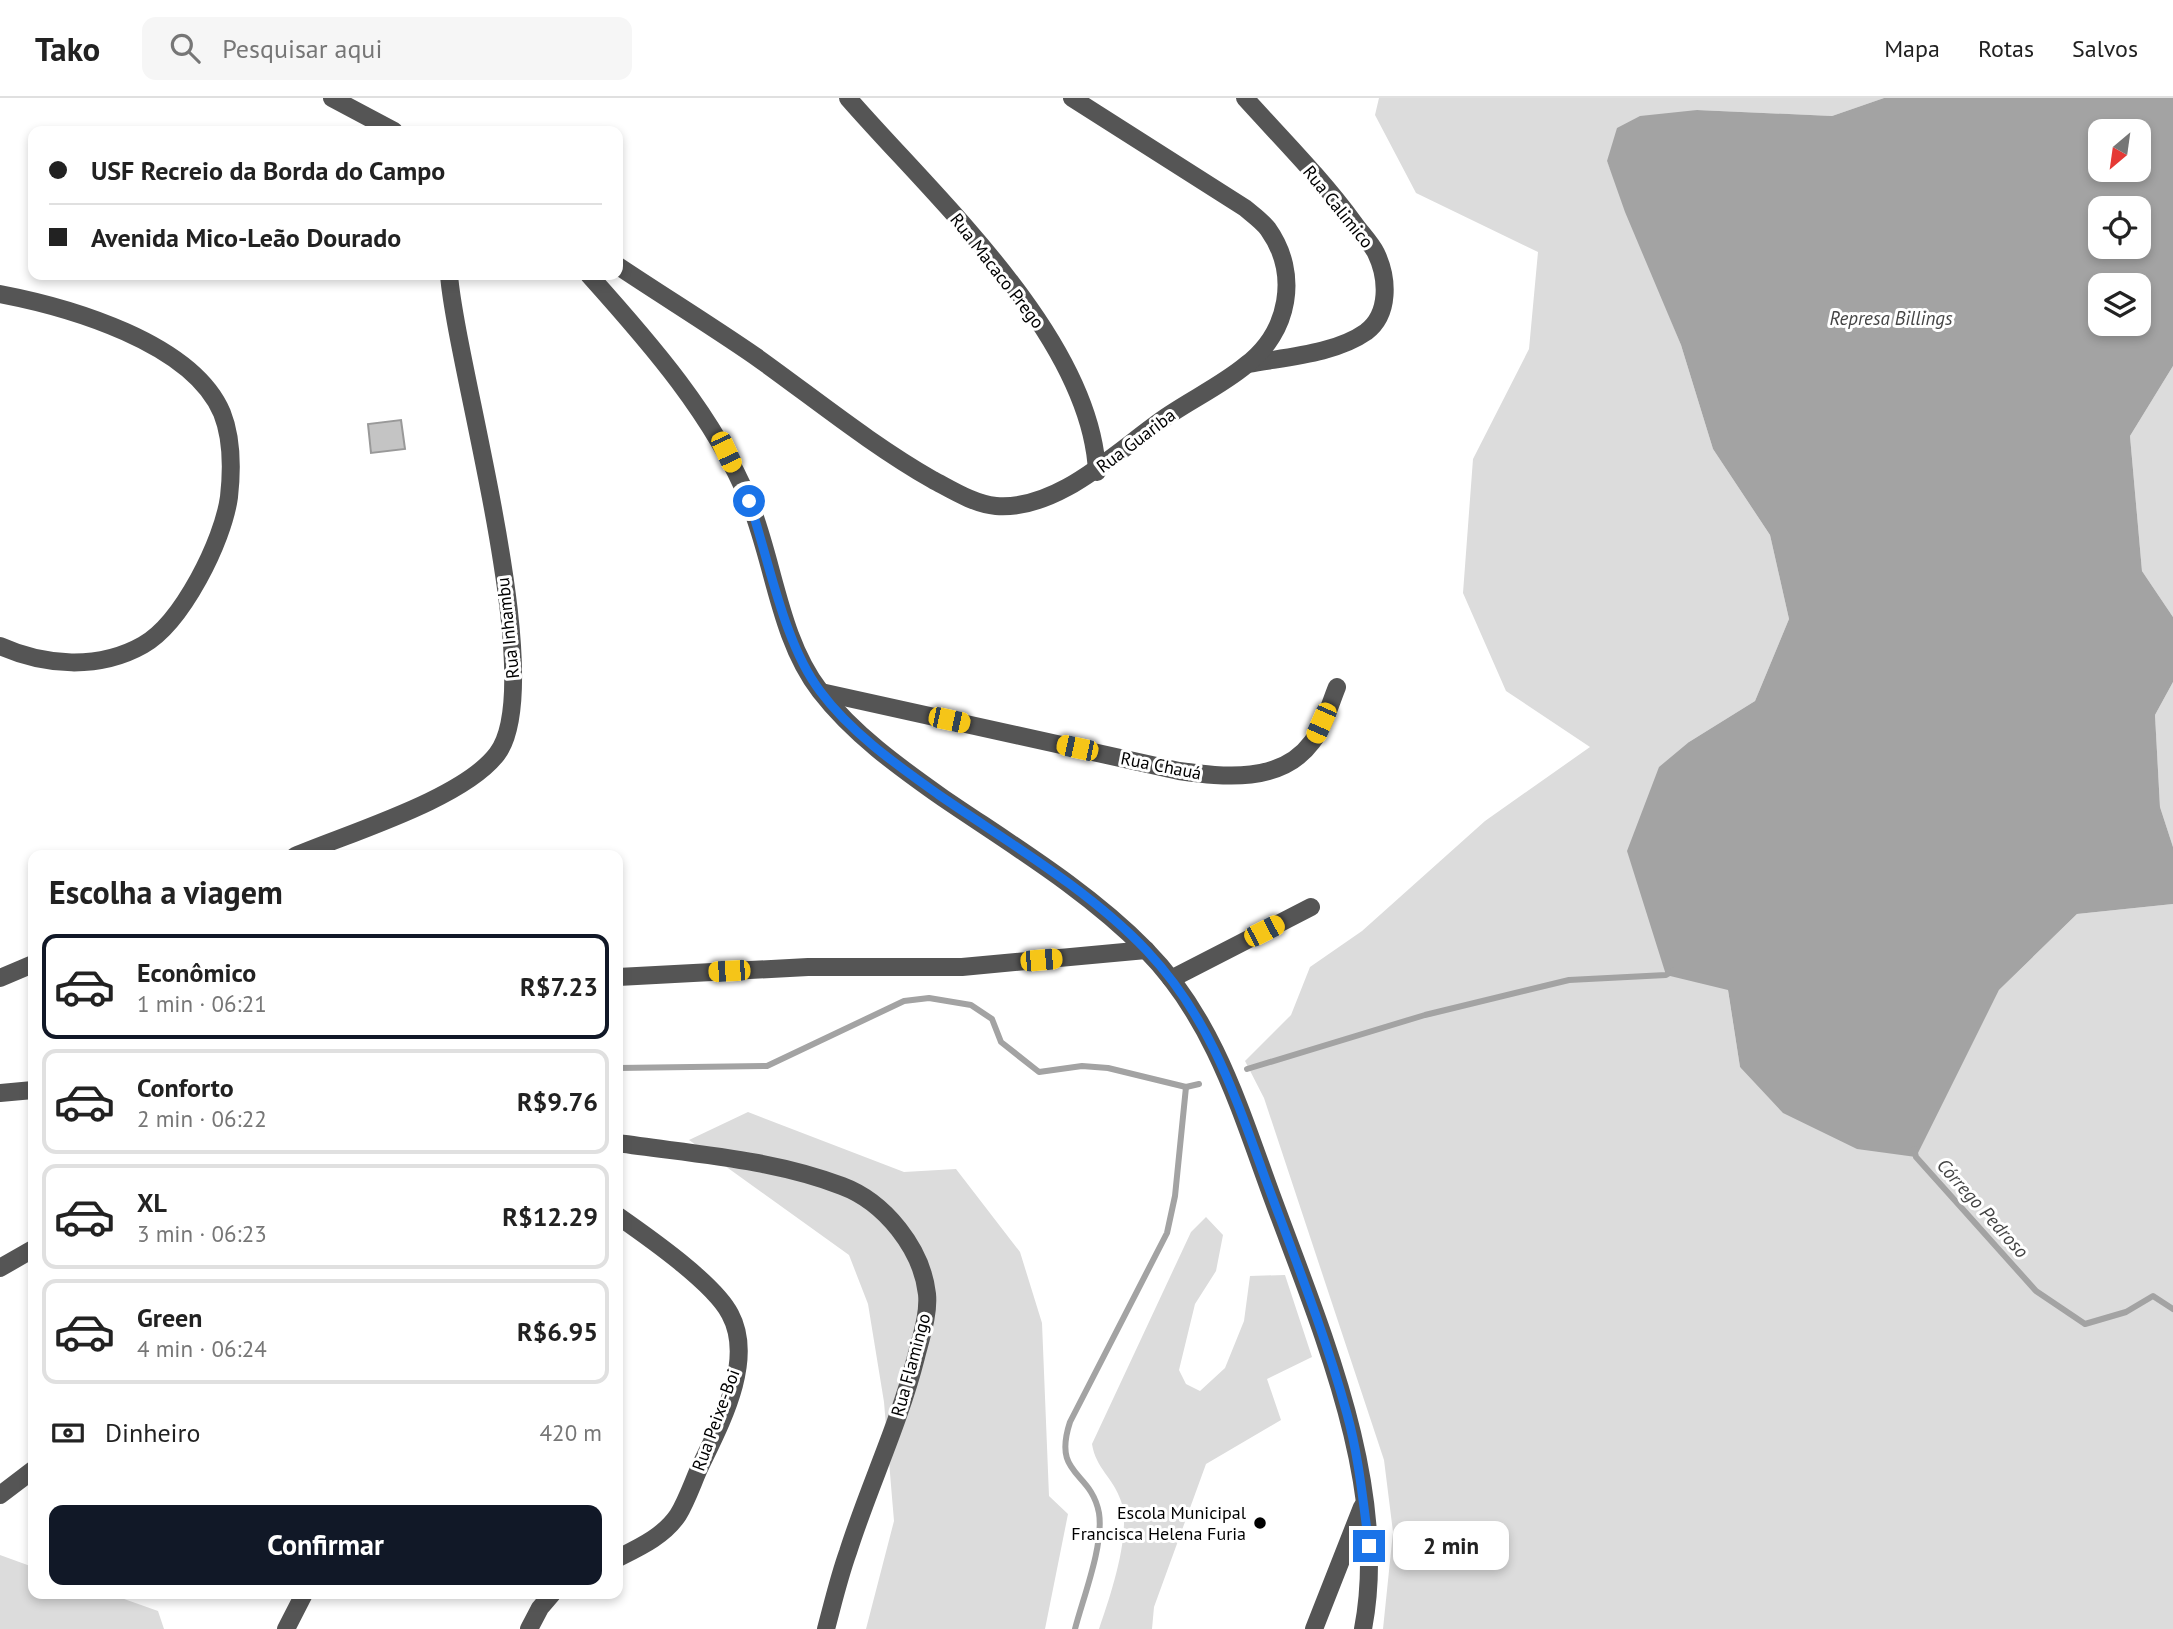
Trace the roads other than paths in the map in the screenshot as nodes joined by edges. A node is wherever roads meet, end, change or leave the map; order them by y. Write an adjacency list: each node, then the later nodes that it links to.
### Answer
1 (332, 98): 5 (street)
2 (848, 98): 11 (street, Rua Macaco Prego)
3 (1072, 98): 10 (street, Rua Guariba)
4 (1245, 98): 10 (street, Rua Calimico)
5 (385, 126)
6 (623, 269): 11 (street, Rua Guariba)
7 (450, 280): 15 (street, Rua Inhambu)
8 (593, 280): 14 (street)
9 (0, 295): 12 (street)
10 (1248, 364): 11 (street, Rua Guariba)
11 (1097, 472)
12 (0, 646)
13 (1338, 687): 14 (street, Rua Chauá)
14 (821, 692): 17 (street)
15 (309, 850)
16 (1311, 906): 21 (street)
17 (1146, 950): 19 (street); 21 (street)
18 (28, 966): 20 (street)
19 (623, 977)
20 (0, 978)
21 (1171, 979): 30 (street)
22 (28, 1092): 23 (street)
23 (4, 1094)
24 (623, 1144): 38 (street, Rua Flamingo)
25 (623, 1220): 31 (street, Rua Peixe-Boi)
26 (28, 1252): 27 (street)
27 (0, 1268)
28 (28, 1474): 29 (street)
29 (0, 1495)
30 (1363, 1504): 32 (street); 33 (street)
31 (623, 1556)
32 (1370, 1572): 33 (street); 40 (street)
33 (1331, 1587): 39 (street)
34 (301, 1599): 36 (street)
35 (548, 1599): 37 (street)
36 (286, 1629)
37 (529, 1629)
38 (826, 1629)
39 (1314, 1629)
40 (1363, 1629)

